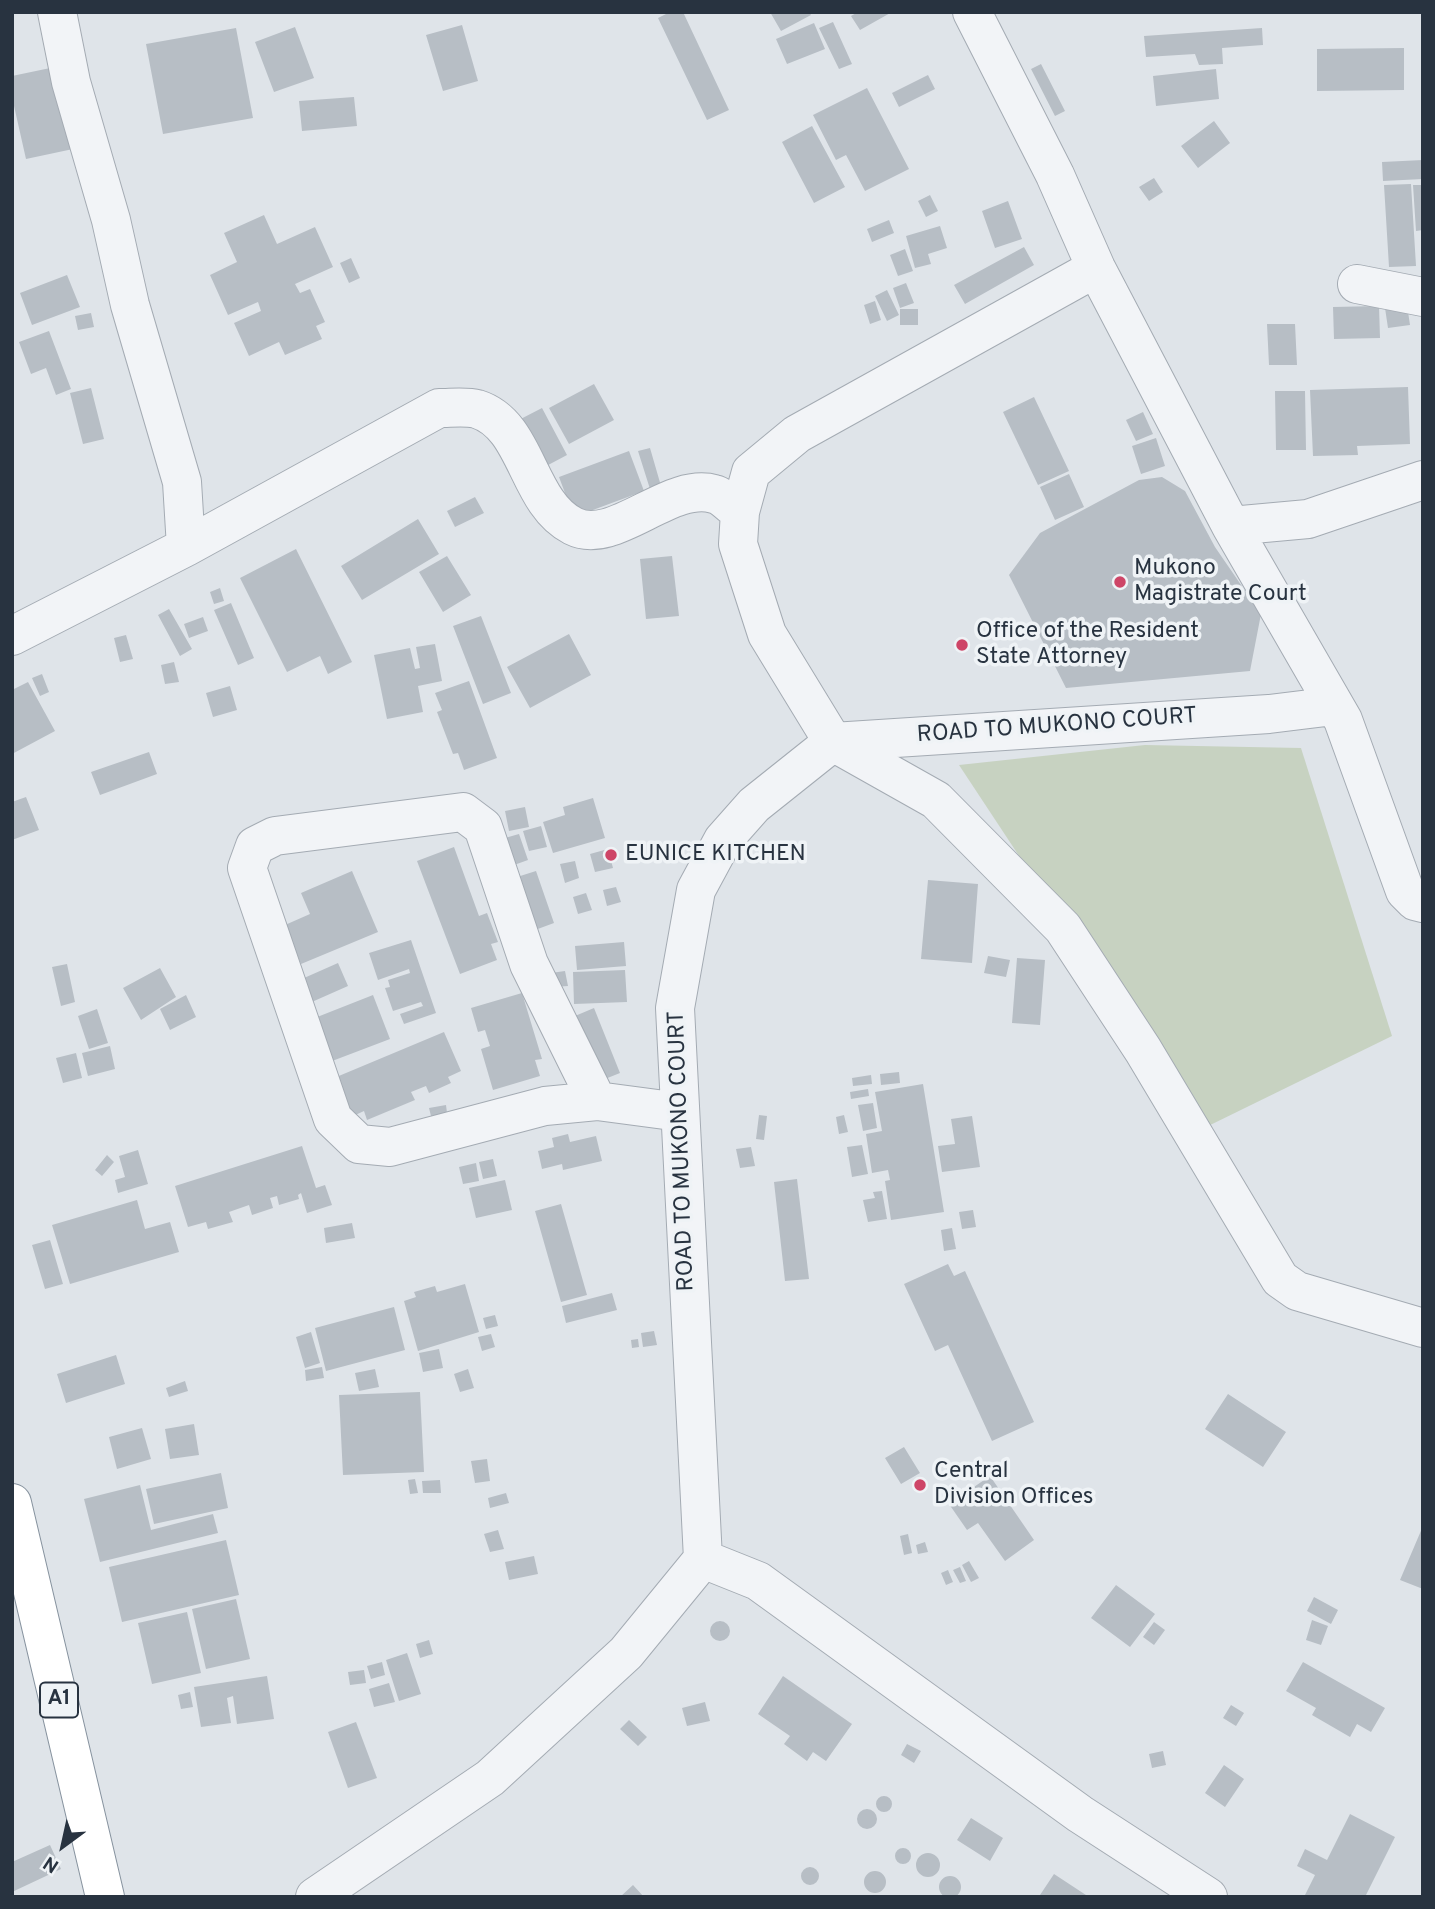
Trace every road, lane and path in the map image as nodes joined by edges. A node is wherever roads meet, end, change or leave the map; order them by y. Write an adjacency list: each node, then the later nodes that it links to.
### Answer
1 (57, 12): 9 (street)
2 (972, 12): 3 (street)
3 (1096, 268): 7 (street); 8 (street)
4 (1357, 284): 5 (street)
5 (1423, 296)
6 (1423, 480): 8 (street)
7 (740, 512): 9 (street); 12 (street)
8 (1231, 526): 11 (street)
9 (186, 547): 10 (street)
10 (12, 636)
11 (1334, 706): 12 (street, ROAD TO MUKONO COURT); 13 (street)
12 (832, 742): 15 (street, ROAD TO MUKONO COURT); 16 (street)
13 (1423, 903)
14 (597, 1101): 14 (street); 15 (street)
15 (680, 1111): 19 (street, ROAD TO MUKONO COURT)
16 (1423, 1328)
17 (12, 1503): 18 (highway, A1)
18 (16, 1541): 20 (highway, A1)
19 (704, 1559): 21 (street); 22 (street)
20 (105, 1897)
21 (315, 1897)
22 (1208, 1897)

